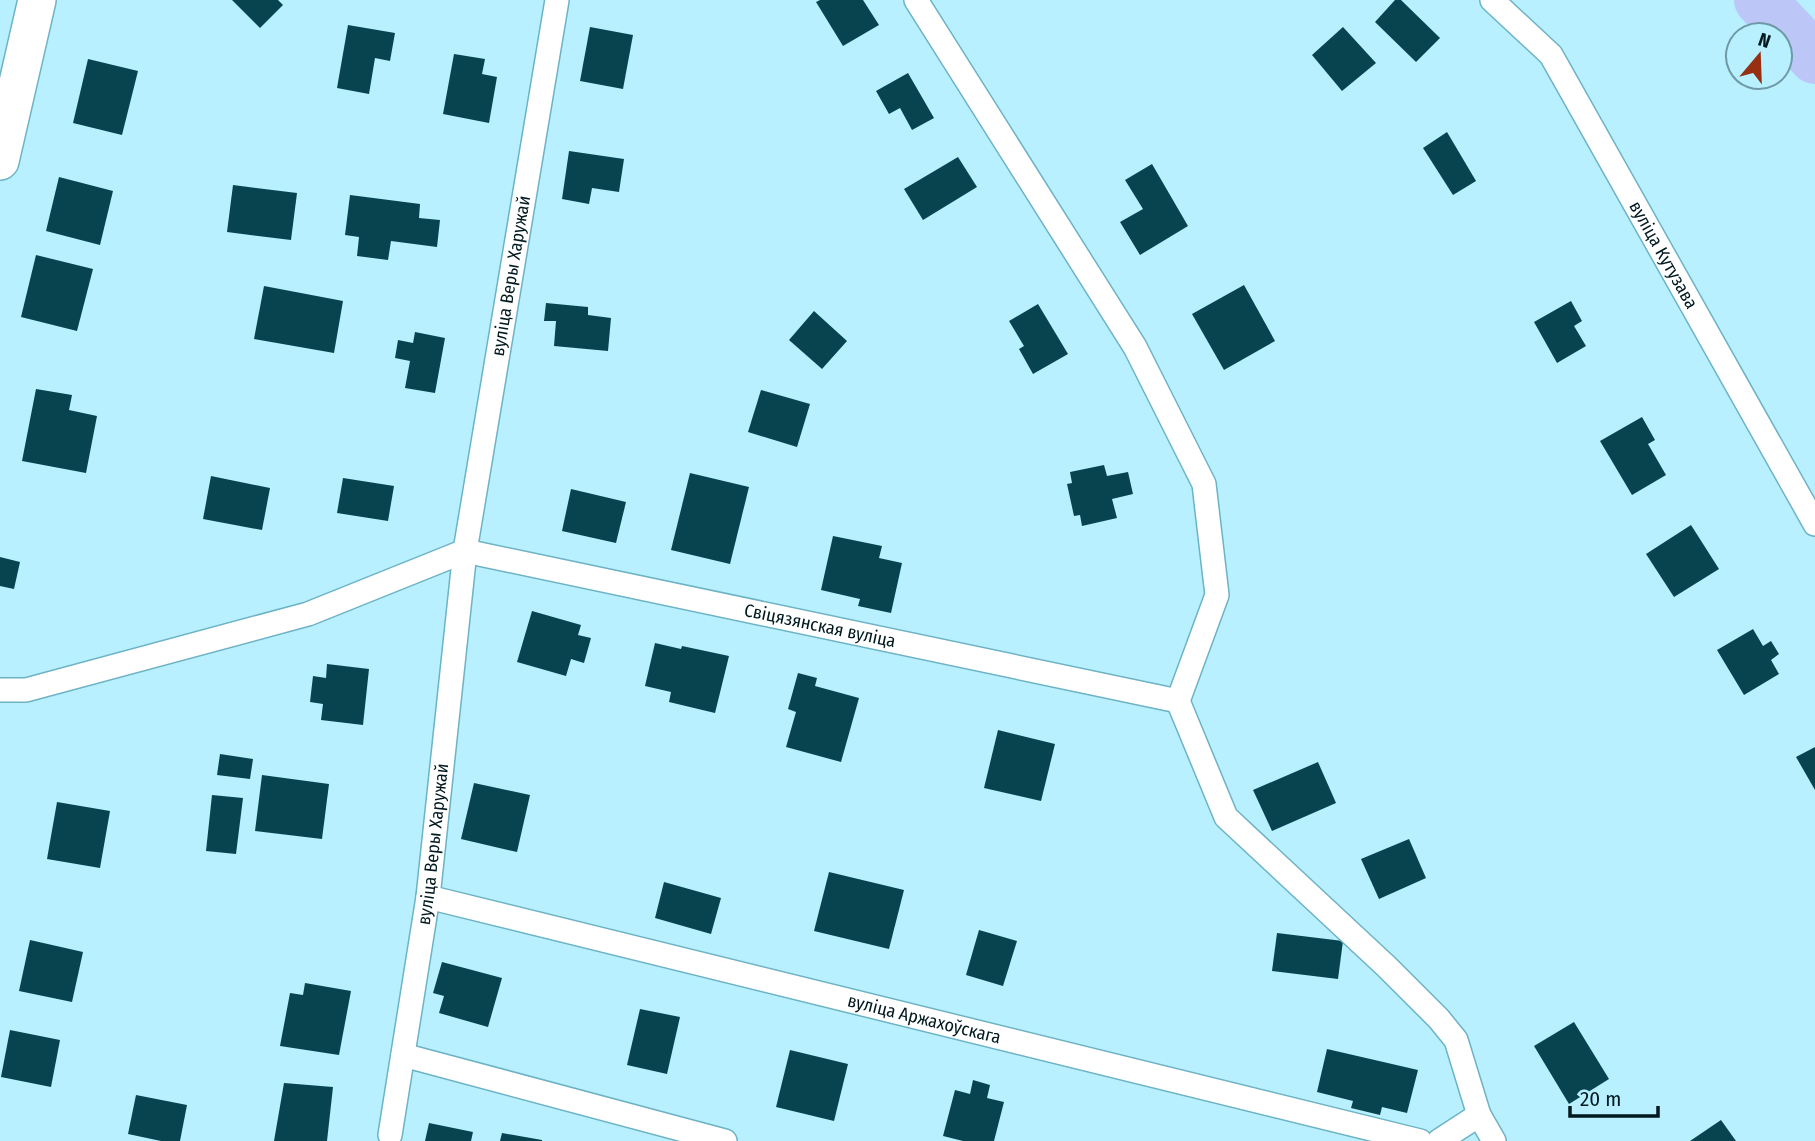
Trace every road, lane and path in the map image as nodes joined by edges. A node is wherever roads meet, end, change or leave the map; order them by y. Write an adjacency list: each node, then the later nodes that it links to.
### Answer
1 (37, 0): 5 (main road)
2 (558, 0): 7 (street, вуліца Веры Харужай)
3 (916, 0): 9 (street)
4 (1492, 0): 6 (street, вуліца Кутузава)
5 (0, 161)
6 (1815, 524)
7 (464, 551): 8 (street); 9 (street, Свіцязянская вуліца); 10 (street, вуліца Веры Харужай)
8 (0, 690)
9 (1178, 701): 12 (street)
10 (428, 897): 11 (street, вуліца Веры Харужай); 15 (street, вуліца Аржахоўскага)
11 (403, 1055): 13 (street, вуліца Веры Харужай); 14 (street)
12 (1479, 1115): 16 (street); 17 (street)
13 (390, 1135)
14 (725, 1141)
15 (1420, 1141)
16 (1438, 1141)
17 (1494, 1141)

